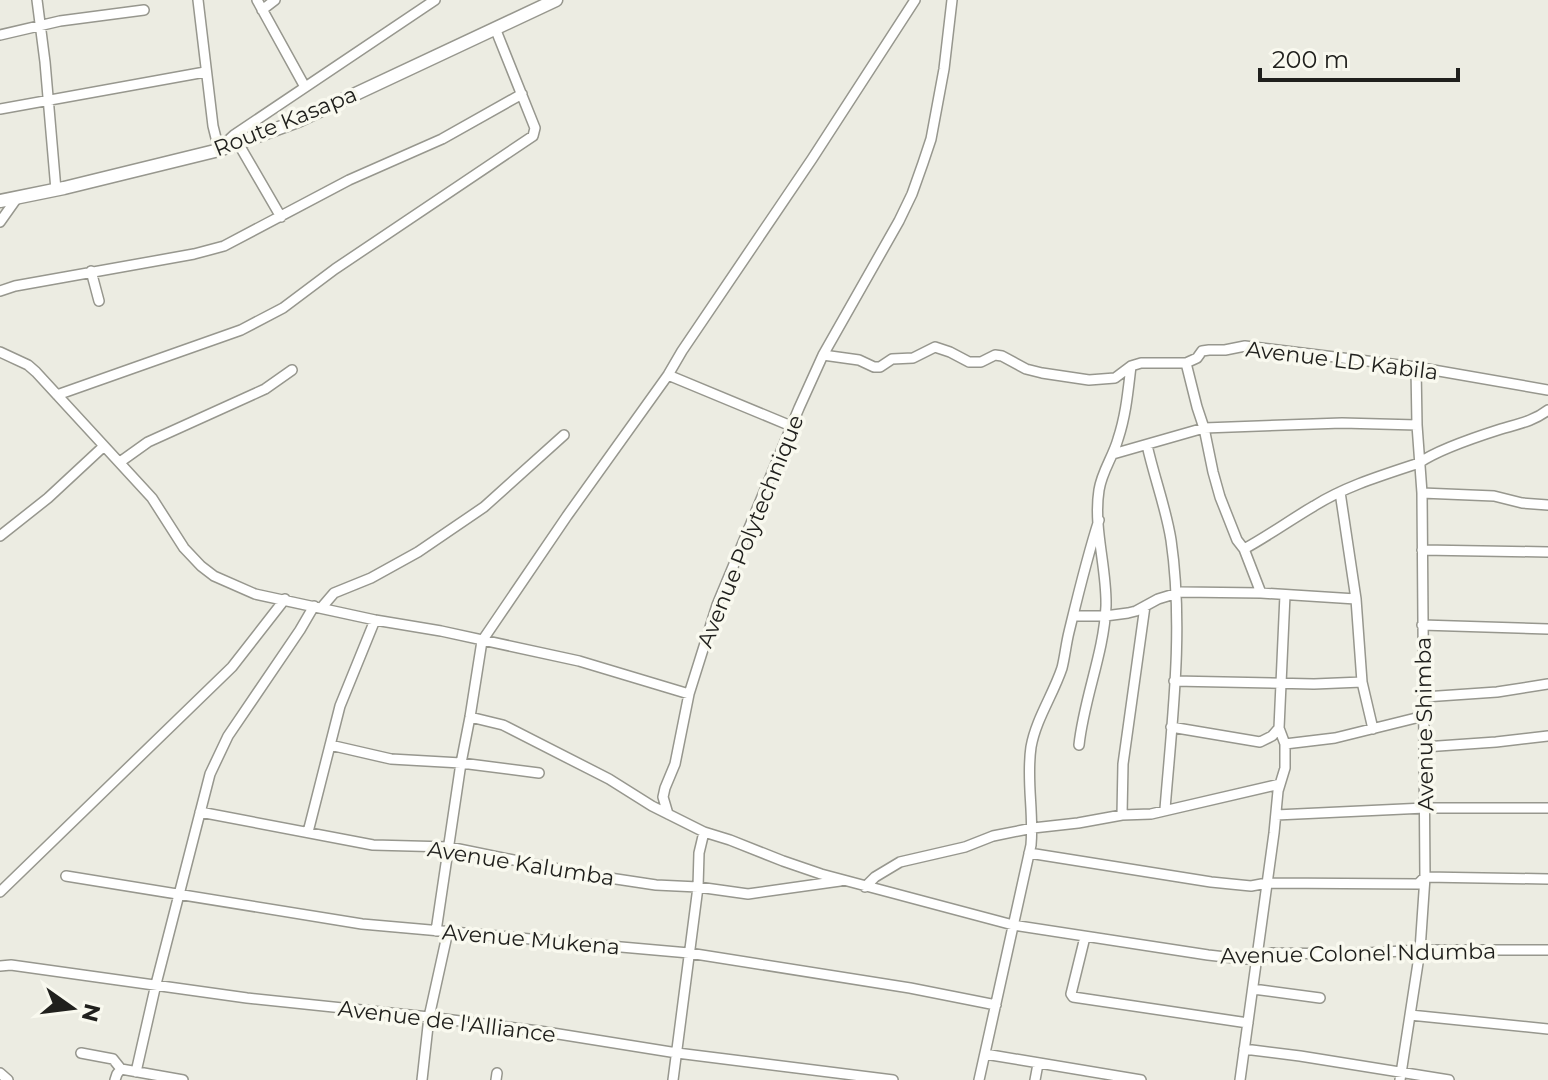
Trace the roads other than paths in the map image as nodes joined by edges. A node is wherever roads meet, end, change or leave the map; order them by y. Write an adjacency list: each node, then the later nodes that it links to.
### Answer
1 (37, 0): 10 (street)
2 (198, 0): 13 (street)
3 (275, 0): 8 (street)
4 (435, 0): 14 (street)
5 (556, 0): 11 (main road, Route Kasapa)
6 (915, 0): 34 (street)
7 (952, 0): 29 (street, Avenue Polytechnique)
8 (259, 5): 14 (street)
9 (144, 10): 10 (street)
10 (40, 25): 12 (street); 16 (street)
11 (495, 28): 15 (street); 18 (main road, Route Kasapa)
12 (0, 35)
13 (205, 72): 16 (street); 19 (street)
14 (305, 87): 19 (street)
15 (522, 94): 23 (street); 36 (street)
16 (48, 99): 17 (street); 20 (street)
17 (0, 109)
18 (238, 143): 19 (main road, Route Kasapa); 23 (street)
19 (219, 150): 20 (main road, Route Kasapa)
20 (56, 190): 21 (main road, Route Kasapa)
21 (17, 198): 22 (main road, Route Kasapa); 24 (street)
22 (0, 201)
23 (281, 217): 25 (street)
24 (0, 222)
25 (91, 271): 26 (street); 27 (street)
26 (0, 291)
27 (99, 301)
28 (0, 352): 36 (street)
29 (823, 355): 31 (street, Avenue LD Kabila); 39 (street, Avenue Polytechnique)
30 (1186, 363): 31 (street, Avenue LD Kabila); 32 (street, Avenue LD Kabila); 40 (street)
31 (1131, 366): 44 (street)
32 (1416, 367): 35 (street, Avenue LD Kabila); 38 (street, Avenue Shimba)
33 (292, 370): 45 (street)
34 (668, 375): 39 (street); 67 (street)
35 (1548, 390)
36 (57, 395): 43 (street)
37 (1548, 410): 46 (street)
38 (1417, 425): 40 (street); 46 (street, Avenue Shimba)
39 (791, 426): 72 (street, Avenue Polytechnique)
40 (1204, 428): 42 (street); 52 (street)
41 (564, 435): 60 (street)
42 (1147, 445): 44 (street); 55 (street)
43 (104, 446): 45 (street); 51 (street)
44 (1113, 454): 50 (street)
45 (120, 462): 58 (street)
46 (1419, 463): 47 (street); 48 (street, Avenue Shimba)
47 (1340, 492): 52 (street); 59 (street)
48 (1422, 493): 49 (street); 53 (street, Avenue Shimba)
49 (1548, 505)
50 (1099, 520): 62 (street); 63 (street)
51 (0, 536)
52 (1244, 549): 56 (street)
53 (1422, 550): 54 (street); 65 (street, Avenue Shimba)
54 (1548, 552)
55 (1175, 593): 56 (street); 61 (street); 68 (street)
56 (1261, 593): 57 (street)
57 (1285, 595): 59 (street); 70 (street)
58 (285, 599): 60 (street); 106 (street)
59 (1356, 599): 69 (street)
60 (318, 606): 64 (street); 90 (street)
61 (1145, 606): 63 (street); 92 (street)
62 (1074, 616): 63 (street); 94 (street)
63 (1105, 616): 82 (street)
64 (375, 620): 67 (street); 81 (street)
65 (1422, 625): 66 (street); 73 (street, Avenue Shimba)
66 (1548, 629)
67 (482, 641): 72 (street); 75 (street)
68 (1174, 681): 70 (street); 76 (street)
69 (1362, 682): 70 (street); 78 (street)
70 (1280, 683): 77 (street)
71 (1548, 684): 73 (street)
72 (689, 694): 91 (street, Avenue Polytechnique)
73 (1424, 697): 74 (street, Avenue Shimba)
74 (1424, 716): 78 (street); 83 (street, Avenue Shimba)
75 (470, 717): 84 (street); 91 (street, Avenue Colonel Ndumba)
76 (1171, 727): 77 (street); 89 (street)
77 (1279, 728): 80 (street)
78 (1373, 729): 80 (street)
79 (1548, 736): 83 (street)
80 (1285, 744): 86 (street)
81 (330, 745): 84 (street); 95 (street)
82 (1079, 745)
83 (1424, 747): 87 (street, Avenue Shimba)
84 (461, 763): 85 (street); 97 (street)
85 (539, 773)
86 (1280, 784): 89 (street); 93 (street)
87 (1425, 808): 88 (street); 93 (street); 100 (street, Avenue Shimba)
88 (1548, 808)
89 (1165, 809): 92 (street)
90 (200, 812): 95 (street, Avenue Kalumba); 107 (street)
91 (668, 814): 96 (street, Avenue Colonel Ndumba)
92 (1122, 815): 94 (street)
93 (1276, 815): 103 (street)
94 (1033, 828): 98 (street); 105 (street)
95 (308, 832): 97 (street, Avenue Kalumba)
96 (704, 832): 102 (street, Avenue Colonel Ndumba); 104 (street)
97 (449, 847): 104 (street, Avenue Kalumba); 109 (street)
98 (1029, 853): 103 (street); 108 (street)
99 (66, 876): 107 (street, Avenue Mukena)
100 (1425, 877): 101 (street); 103 (street); 112 (street, Avenue Shimba)
101 (1548, 879)
102 (844, 881): 104 (street, Avenue Kalumba); 105 (street, Avenue Colonel Ndumba)
103 (1267, 883): 115 (street)
104 (698, 887): 114 (street)
105 (865, 887): 108 (street, Avenue Colonel Ndumba)
106 (0, 892)
107 (179, 894): 109 (street, Avenue Mukena); 117 (street)
108 (1013, 925): 111 (street, Avenue Colonel Ndumba); 120 (street)
109 (436, 931): 110 (street, Avenue Mukena)
110 (448, 931): 114 (street, Avenue Mukena); 122 (street)
111 (1085, 937): 115 (street, Avenue Colonel Ndumba); 123 (street)
112 (1420, 950): 113 (street, Avenue Colonel Ndumba); 115 (street, Avenue Colonel Ndumba); 121 (street, Avenue Shimba)
113 (1548, 950)
114 (689, 953): 120 (street, Avenue Mukena); 127 (street)
115 (1258, 958): 118 (street)
116 (0, 966): 117 (street, Avenue de l'Alliance)
117 (156, 984): 122 (street, Avenue de l'Alliance); 131 (street)
118 (1253, 989): 119 (street); 123 (street)
119 (1320, 998)
120 (996, 1005): 128 (street)
121 (1410, 1015): 124 (street); 133 (street, Avenue Shimba)
122 (429, 1017): 127 (street, Avenue de l'Alliance); 137 (street)
123 (1248, 1023): 125 (street)
124 (1548, 1029)
125 (1244, 1049): 133 (street); 143 (street)
126 (81, 1053): 130 (street)
127 (677, 1053): 138 (street); 139 (street, Avenue de l'Alliance)
128 (985, 1054): 129 (street); 140 (street)
129 (1038, 1064): 141 (street); 142 (street)
130 (121, 1069): 131 (street); 135 (street)
131 (136, 1072): 136 (street)
132 (0, 1073): 134 (street)
133 (1401, 1076): 144 (street)
134 (8, 1080)
135 (115, 1080)
136 (183, 1080)
137 (422, 1080)
138 (673, 1080)
139 (893, 1080)
140 (979, 1080)
141 (1035, 1080)
142 (1141, 1080)
143 (1240, 1080)
144 (1449, 1080)

